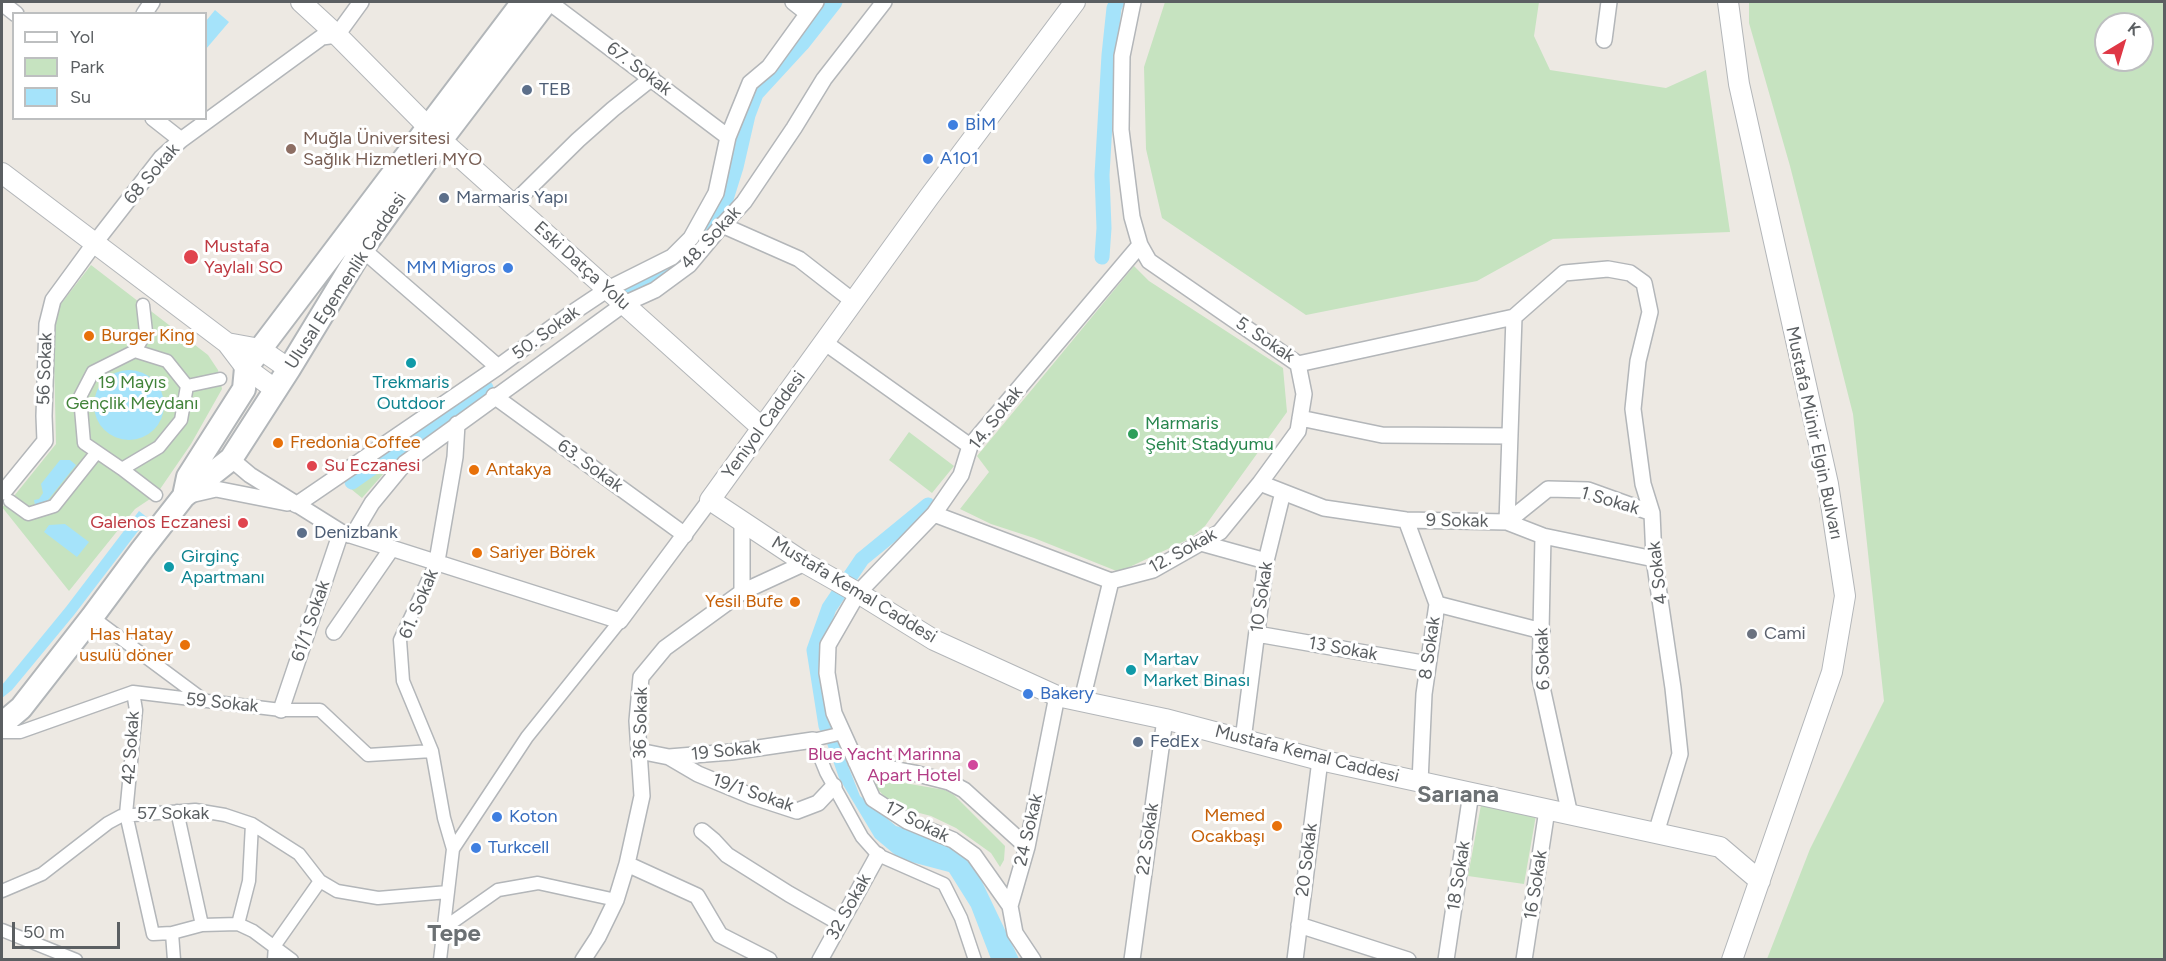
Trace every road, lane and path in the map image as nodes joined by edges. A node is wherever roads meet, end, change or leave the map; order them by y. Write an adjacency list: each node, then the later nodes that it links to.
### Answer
1 (301, 2): 12 (street, Eski Datça Yolu)
2 (361, 2): 12 (street)
3 (523, 2): 16 (main road, Ulusal Egemenlik Caddesi)
4 (547, 2): 14 (street, 67. Sokak); 16 (main road, Ulusal Egemenlik Caddesi)
5 (793, 2): 11 (street)
6 (884, 2): 21 (street, 48. Sokak)
7 (1075, 2): 26 (street, Yeniyol Caddesi)
8 (1133, 2): 23 (street, 5. Sokak)
9 (1609, 2): 13 (street)
10 (1728, 2): 113 (street, Mustafa Münir Elgin Bulvarı)
11 (812, 7): 17 (street, 50. Sokak)
12 (337, 35): 16 (street, Eski Datça Yolu); 18 (street, 68 Sokak)
13 (1604, 40)
14 (652, 78): 17 (street, 67. Sokak); 20 (street)
15 (156, 120): 18 (street)
16 (434, 133): 20 (street, Eski Datça Yolu); 24 (main road, Ulusal Egemenlik Caddesi); 33 (main road, Ulusal Egemenlik Caddesi)
17 (728, 136): 25 (street, 50. Sokak)
18 (181, 140): 22 (street, 68 Sokak)
19 (2, 173): 22 (street)
20 (513, 204): 25 (street, Eski Datça Yolu)
21 (722, 225): 26 (street); 28 (street, 48. Sokak)
22 (94, 244): 32 (street); 54 (street, 56 Sokak)
23 (1140, 245): 35 (street, 5. Sokak); 47 (street, 14. Sokak)
24 (362, 249): 36 (street); 38 (main road, Ulusal Egemenlik Caddesi)
25 (608, 289): 28 (street, Eski Datça Yolu); 36 (street, 50. Sokak)
26 (853, 301): 31 (street, Yeniyol Caddesi)
27 (143, 304): 34 (street)
28 (624, 304): 42 (street, 48. Sokak); 45 (street, Eski Datça Yolu)
29 (1650, 312): 30 (street, 5. Sokak); 58 (street, 4 Sokak)
30 (1514, 317): 35 (street, 5. Sokak); 46 (street)
31 (824, 342): 45 (street, Yeniyol Caddesi); 47 (street)
32 (227, 343): 33 (street); 37 (street)
33 (260, 349): 37 (main road, Ulusal Egemenlik Caddesi); 38 (street)
34 (135, 351): 40 (street); 48 (street)
35 (1298, 364): 43 (street, 12. Sokak)
36 (498, 367): 57 (street, 50. Sokak)
37 (246, 368): 41 (street); 55 (main road, Ulusal Egemenlik Caddesi)
38 (290, 369): 41 (main road, Ulusal Egemenlik Caddesi)
39 (220, 379): 40 (street)
40 (187, 386): 50 (street)
41 (276, 390): 49 (main road, Ulusal Egemenlik Caddesi)
42 (494, 396): 44 (street, 48. Sokak); 64 (street, 63. Sokak)
43 (1300, 418): 46 (street); 51 (street, 12. Sokak)
44 (457, 424): 63 (street, 48. Sokak); 69 (street, 61. Sokak)
45 (762, 428): 56 (street, Yeniyol Caddesi)
46 (1510, 436): 62 (street)
47 (970, 447): 59 (street, 14. Sokak)
48 (97, 452): 50 (street); 54 (street)
49 (231, 459): 55 (main road, Ulusal Egemenlik Caddesi); 57 (street)
50 (122, 470): 53 (street)
51 (1260, 483): 52 (street, 9 Sokak); 66 (street, 12. Sokak)
52 (1283, 492): 60 (street, 9 Sokak); 70 (street, 10 Sokak)
53 (156, 495)
54 (6, 496)
55 (184, 496): 57 (street); 76 (main road, Ulusal Egemenlik Caddesi)
56 (710, 500): 61 (street, Mustafa Kemal Caddesi); 64 (street, Yeniyol Caddesi)
57 (296, 505): 63 (street)
58 (1652, 513): 62 (street, 1 Sokak); 68 (street, 4 Sokak)
59 (934, 514): 72 (street); 74 (street, 14. Sokak)
60 (1406, 520): 62 (street, 9 Sokak); 75 (street, 8 Sokak)
61 (742, 521): 71 (street, Mustafa Kemal Caddesi); 73 (street)
62 (1507, 522): 65 (street, 9 Sokak)
63 (345, 533): 67 (street); 86 (street, 61/1 Sokak)
64 (685, 535): 77 (street, Yeniyol Caddesi)
65 (1544, 536): 68 (street, 9 Sokak); 78 (street, 6 Sokak)
66 (1201, 543): 70 (street); 72 (street, 12. Sokak)
67 (392, 548): 69 (street); 79 (street)
68 (1654, 559): 107 (street, 4 Sokak)
69 (437, 561): 77 (street); 93 (street, 61. Sokak)
70 (1266, 561): 80 (street, 10 Sokak)
71 (805, 563): 73 (street, 36 Sokak); 74 (street, Mustafa Kemal Caddesi)
72 (1112, 581): 84 (street)
73 (742, 592): 94 (street, 36 Sokak)
74 (858, 593): 83 (street, Mustafa Kemal Caddesi); 90 (street, 17 Sokak)
75 (1437, 604): 78 (street); 81 (street, 8 Sokak)
76 (92, 618): 85 (street); 88 (main road, Ulusal Egemenlik Caddesi)
77 (620, 621): 109 (street, Yeniyol Caddesi)
78 (1542, 631): 104 (street, 6 Sokak)
79 (334, 632)
80 (1257, 634): 81 (street, 13 Sokak); 92 (street, 10 Sokak)
81 (1428, 664): 98 (street, 8 Sokak)
82 (133, 692): 85 (street, 59 Sokak); 89 (street, 59 Sokak); 103 (street, 42 Sokak)
83 (1057, 696): 84 (street, Mustafa Kemal Caddesi); 108 (street, 24 Sokak)
84 (1082, 700): 87 (street, Mustafa Kemal Caddesi)
85 (206, 702): 86 (street, 59 Sokak)
86 (282, 710): 93 (street, 59 Sokak)
87 (1165, 719): 92 (street, Mustafa Kemal Caddesi); 136 (street, 22 Sokak)
88 (2, 724)
89 (2, 732)
90 (843, 732): 91 (street); 97 (street, 17 Sokak)
91 (813, 740): 95 (street, 19 Sokak); 99 (street)
92 (1242, 740): 96 (street, Mustafa Kemal Caddesi)
93 (432, 751): 109 (street, 61. Sokak)
94 (639, 751): 95 (street, 19 Sokak); 111 (street, 36 Sokak)
95 (669, 757): 99 (street, 19/1 Sokak)
96 (1320, 760): 98 (street, Mustafa Kemal Caddesi); 121 (street, 20 Sokak)
97 (856, 762): 108 (street); 117 (street, 17 Sokak)
98 (1420, 782): 100 (street, Mustafa Kemal Caddesi)
99 (834, 786): 110 (street)
100 (1472, 793): 101 (street, Mustafa Kemal Caddesi); 139 (street, 18 Sokak)
101 (1547, 810): 104 (street, Mustafa Kemal Caddesi); 140 (street, 16 Sokak)
102 (177, 811): 103 (street, 57 Sokak); 105 (street, 57 Sokak); 120 (street)
103 (126, 814): 114 (street, 57 Sokak); 124 (street, 42 Sokak)
104 (1570, 815): 107 (street, Mustafa Kemal Caddesi)
105 (252, 824): 112 (street, 57 Sokak); 119 (street)
106 (702, 831): 118 (street)
107 (1656, 834): 113 (street, Mustafa Kemal Caddesi)
108 (1027, 847): 117 (street, 24 Sokak)
109 (453, 849): 115 (street)
110 (878, 855): 118 (street, 32 Sokak); 134 (street)
111 (627, 864): 116 (street, 36 Sokak); 132 (street)
112 (320, 881): 115 (street, 57 Sokak); 125 (street)
113 (1760, 881): 141 (street, Mustafa Münir Elgin Bulvarı)
114 (2, 891)
115 (448, 892): 122 (street)
116 (616, 900): 122 (street); 126 (street, 36 Sokak)
117 (1010, 906): 135 (street, 24 Sokak)
118 (840, 923): 133 (street, 32 Sokak)
119 (238, 924): 120 (street); 125 (street)
120 (202, 925): 124 (street)
121 (1299, 925): 137 (street, 20 Sokak); 138 (street)
122 (444, 928): 131 (street)
123 (2, 930): 127 (street)
124 (172, 933): 128 (street)
125 (274, 945): 129 (street); 130 (street)
126 (590, 958)
127 (76, 960)
128 (174, 960)
129 (274, 960)
130 (292, 960)
131 (440, 960)
132 (769, 960)
133 (820, 960)
134 (975, 960)
135 (1033, 960)
136 (1132, 960)
137 (1294, 960)
138 (1408, 960)
139 (1446, 960)
140 (1524, 960)
141 (1732, 960)

